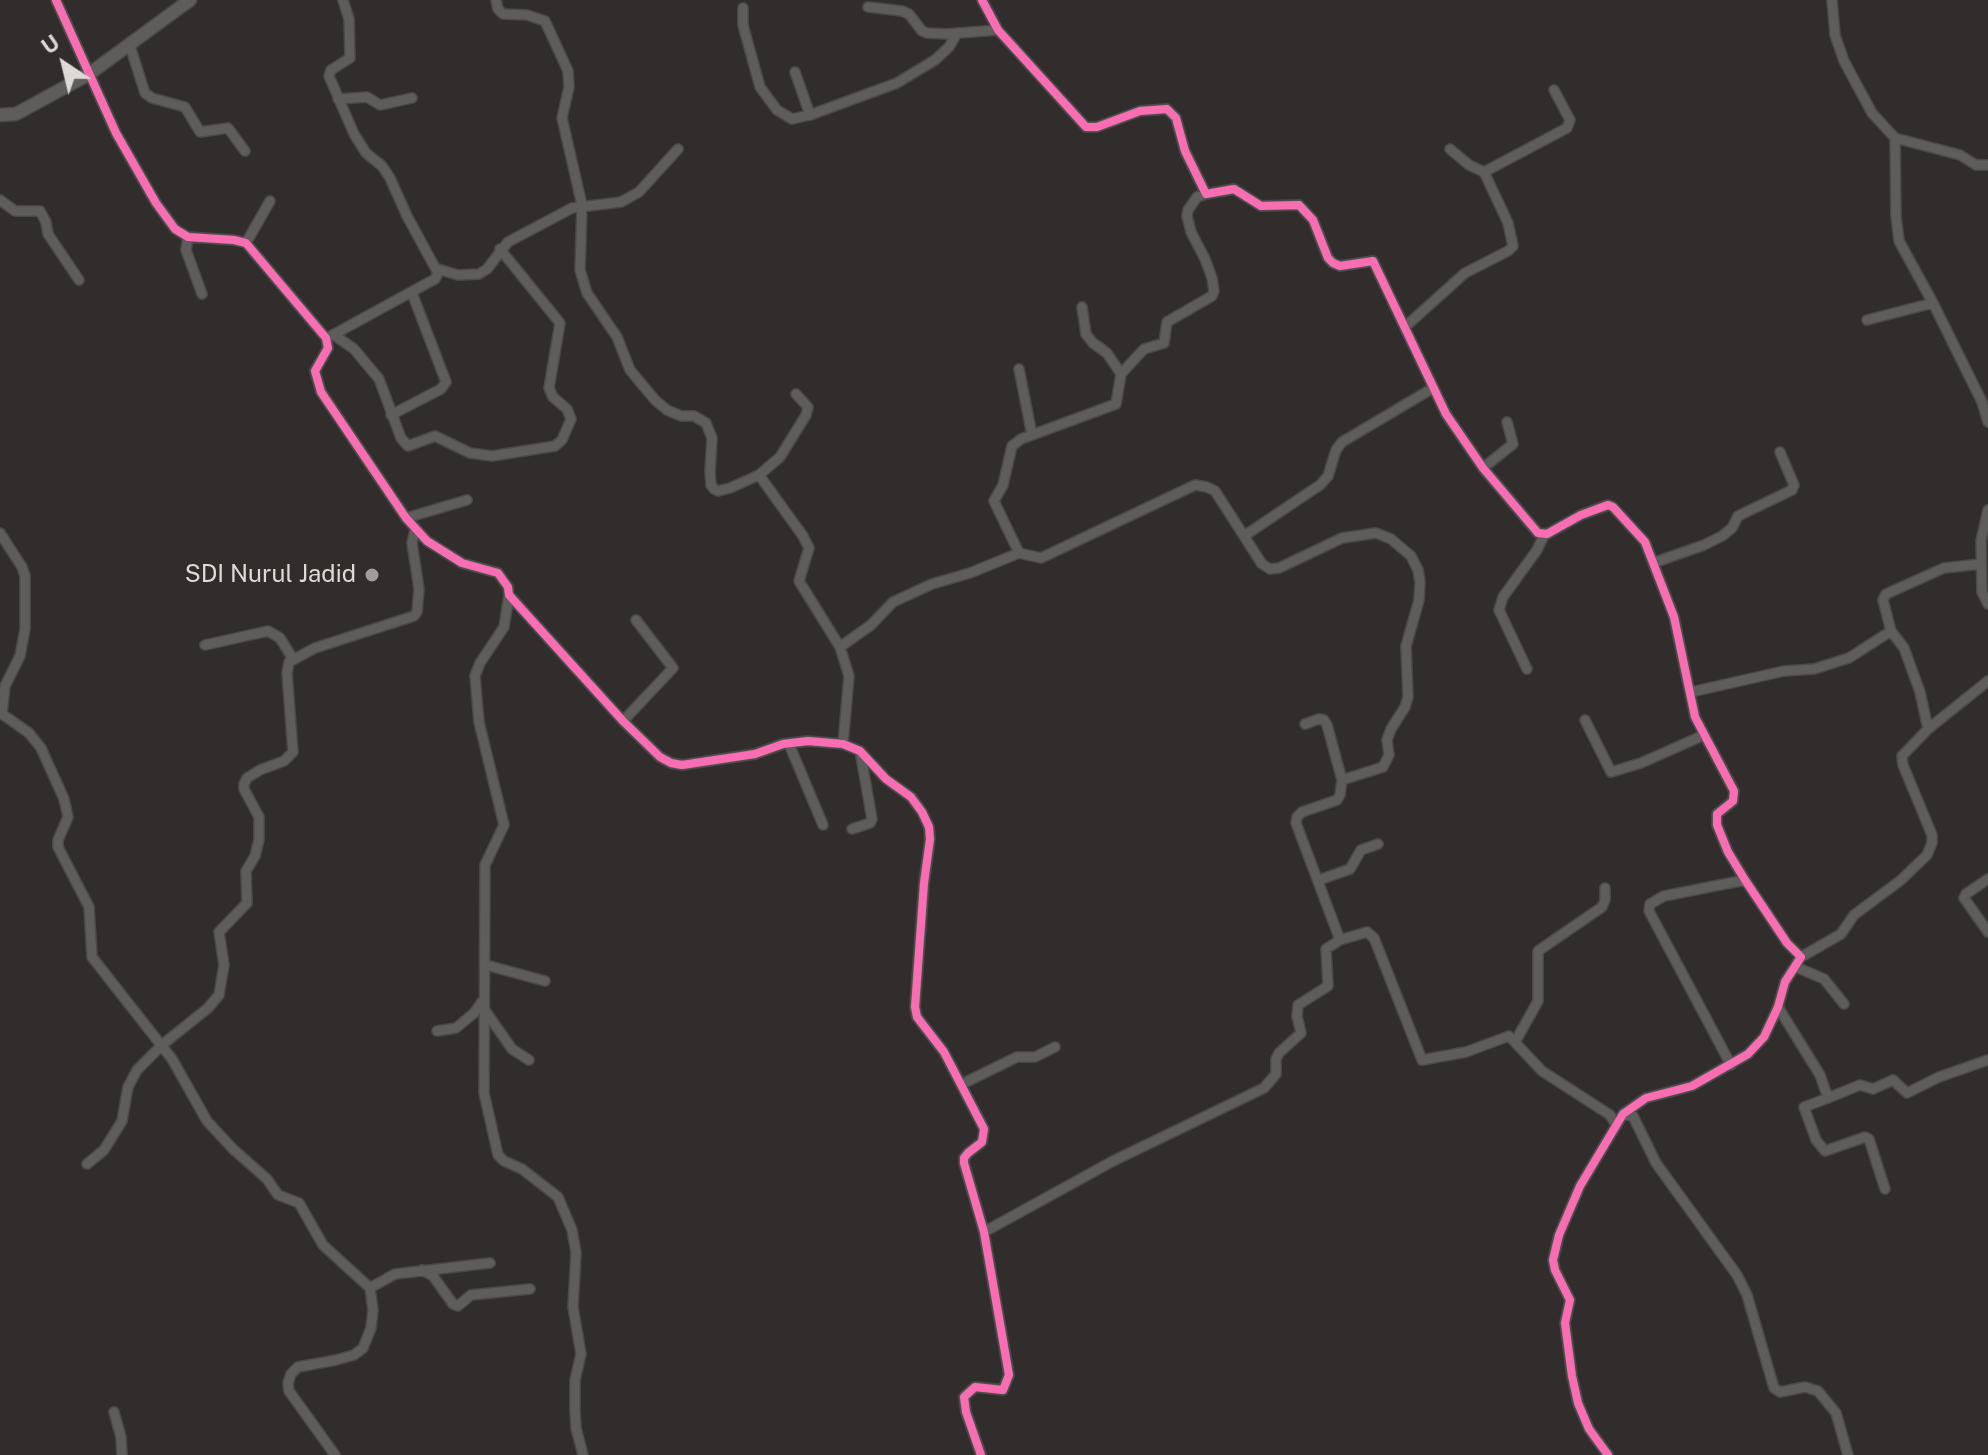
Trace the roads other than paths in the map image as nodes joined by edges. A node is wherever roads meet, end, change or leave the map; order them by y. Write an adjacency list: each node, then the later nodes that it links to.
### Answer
1 (56, 0): 13 (street)
2 (190, 0): 11 (street)
3 (343, 0): 16 (street)
4 (496, 0): 28 (street)
5 (982, 0): 9 (street)
6 (1832, 0): 19 (street)
7 (868, 7): 10 (street)
8 (743, 8): 18 (street)
9 (998, 30): 10 (street); 25 (street)
10 (957, 33): 18 (street)
11 (130, 46): 13 (street); 22 (street)
12 (795, 72): 18 (street)
13 (89, 74): 17 (street); 29 (street)
14 (1554, 90): 24 (street)
15 (412, 98): 16 (street)
16 (338, 99): 32 (street)
17 (0, 115)
18 (810, 115)
19 (1895, 138): 23 (street); 36 (street)
20 (678, 149): 28 (street)
21 (1450, 149): 24 (street)
22 (245, 151)
23 (1988, 165)
24 (1484, 172): 39 (street)
25 (1206, 194): 39 (street); 42 (street)
26 (0, 200): 33 (street)
27 (270, 201): 30 (street)
28 (582, 205): 31 (street); 51 (street)
29 (188, 237): 30 (street); 35 (street)
30 (246, 243): 40 (street)
31 (500, 249): 32 (street); 45 (street)
32 (438, 269): 34 (street)
33 (79, 280)
34 (412, 293): 40 (street); 45 (street)
35 (202, 294)
36 (1933, 303): 38 (street); 47 (street)
37 (1082, 307): 42 (street)
38 (1867, 320)
39 (1406, 326): 43 (street)
40 (330, 337): 45 (street); 54 (street)
41 (1019, 369): 48 (street)
42 (1121, 374): 48 (street)
43 (1433, 388): 50 (street); 58 (street)
44 (796, 394): 51 (street)
45 (391, 415)
46 (1507, 422): 50 (street)
47 (1988, 422)
48 (1032, 435): 59 (street)
49 (1780, 452): 60 (street)
50 (1483, 468): 57 (street)
51 (759, 475): 67 (street)
52 (467, 500): 54 (street)
53 (1988, 510): 61 (street)
54 (406, 518): 55 (street)
55 (415, 530): 62 (street); 68 (street)
56 (0, 533): 99 (street)
57 (1544, 535): 60 (street); 69 (street)
58 (1244, 536): 59 (street); 80 (street)
59 (1019, 553): 67 (street)
60 (1653, 563): 71 (street)
61 (1981, 564): 63 (street); 65 (street)
62 (509, 595): 73 (street); 91 (street)
63 (1988, 604)
64 (636, 620): 73 (street)
65 (1891, 631): 71 (street); 75 (street)
66 (205, 645): 68 (street)
67 (840, 647): 78 (street)
68 (293, 659): 99 (street)
69 (1527, 669)
70 (1988, 681): 75 (street)
71 (1691, 692): 76 (street)
72 (1585, 720): 76 (street)
73 (623, 721): 77 (street)
74 (1305, 724): 80 (street)
75 (1928, 729): 90 (street)
76 (1704, 735): 86 (street)
77 (789, 744): 78 (street); 81 (street)
78 (843, 744): 79 (street)
79 (860, 751): 82 (street); 104 (street)
80 (1342, 780): 85 (street)
81 (823, 825)
82 (852, 829)
83 (1378, 844): 85 (street)
84 (1988, 879): 88 (street)
85 (1319, 880): 89 (street)
86 (1745, 880): 90 (street); 103 (street)
87 (1605, 888): 98 (street)
88 (1988, 932)
89 (1340, 940): 98 (street); 110 (street)
90 (1801, 957): 92 (street)
91 (486, 965): 93 (street); 94 (street)
92 (1796, 967): 95 (street); 96 (street)
93 (545, 981)
94 (484, 1004): 97 (street); 101 (street); 118 (street)
95 (1844, 1004)
96 (1778, 1007): 103 (street); 105 (street)
97 (437, 1031)
98 (1515, 1042): 107 (street)
99 (162, 1045): 108 (street); 113 (street)
100 (1055, 1047): 104 (street)
101 (529, 1060)
102 (1988, 1060): 105 (street)
103 (1731, 1065): 106 (street)
104 (962, 1084): 110 (street)
105 (1828, 1098): 109 (street)
106 (1623, 1114): 107 (street); 121 (street)
107 (1615, 1123): 120 (street)
108 (87, 1164)
109 (1885, 1189)
110 (984, 1232): 119 (street)
111 (490, 1263): 112 (street)
112 (422, 1270): 113 (street); 114 (street)
113 (370, 1288): 117 (street)
114 (530, 1289)
115 (114, 1412): 116 (street)
116 (122, 1455)
117 (335, 1455)
118 (583, 1455)
119 (981, 1455)
120 (1608, 1455)
121 (1848, 1455)

